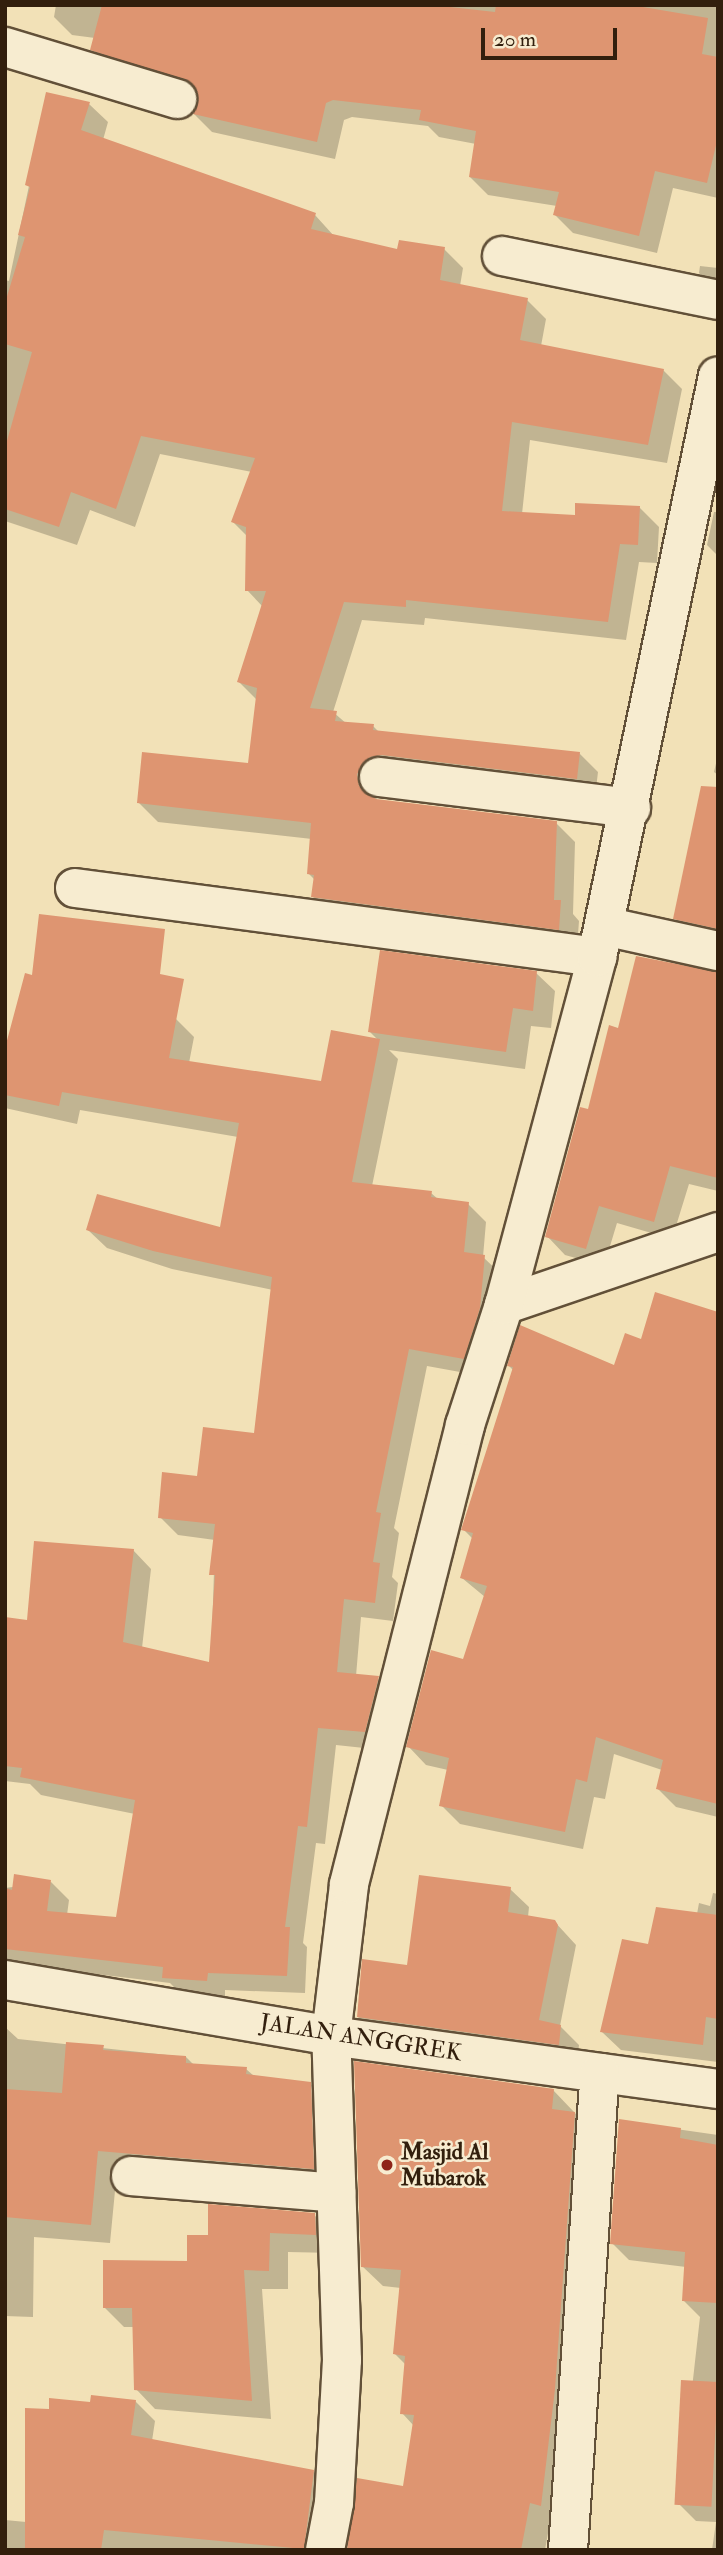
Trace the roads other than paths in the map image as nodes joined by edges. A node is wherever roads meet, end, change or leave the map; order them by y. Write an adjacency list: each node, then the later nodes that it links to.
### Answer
1 (5, 47): 2 (street)
2 (177, 99)
3 (502, 256): 4 (street)
4 (718, 300)
5 (718, 376): 7 (street)
6 (379, 778): 7 (street)
7 (631, 808): 9 (street)
8 (75, 888): 9 (street)
9 (600, 941): 10 (street); 12 (street)
10 (718, 951)
11 (718, 1232): 12 (street)
12 (504, 1305): 14 (street)
13 (5, 1980): 14 (street, JALAN ANGGREK)
14 (331, 2036): 15 (street, JALAN ANGGREK); 18 (street)
15 (600, 2073): 16 (street, JALAN ANGGREK); 20 (street)
16 (718, 2089)
17 (131, 2176): 18 (street)
18 (336, 2193): 19 (street)
19 (325, 2550)
20 (568, 2550)

